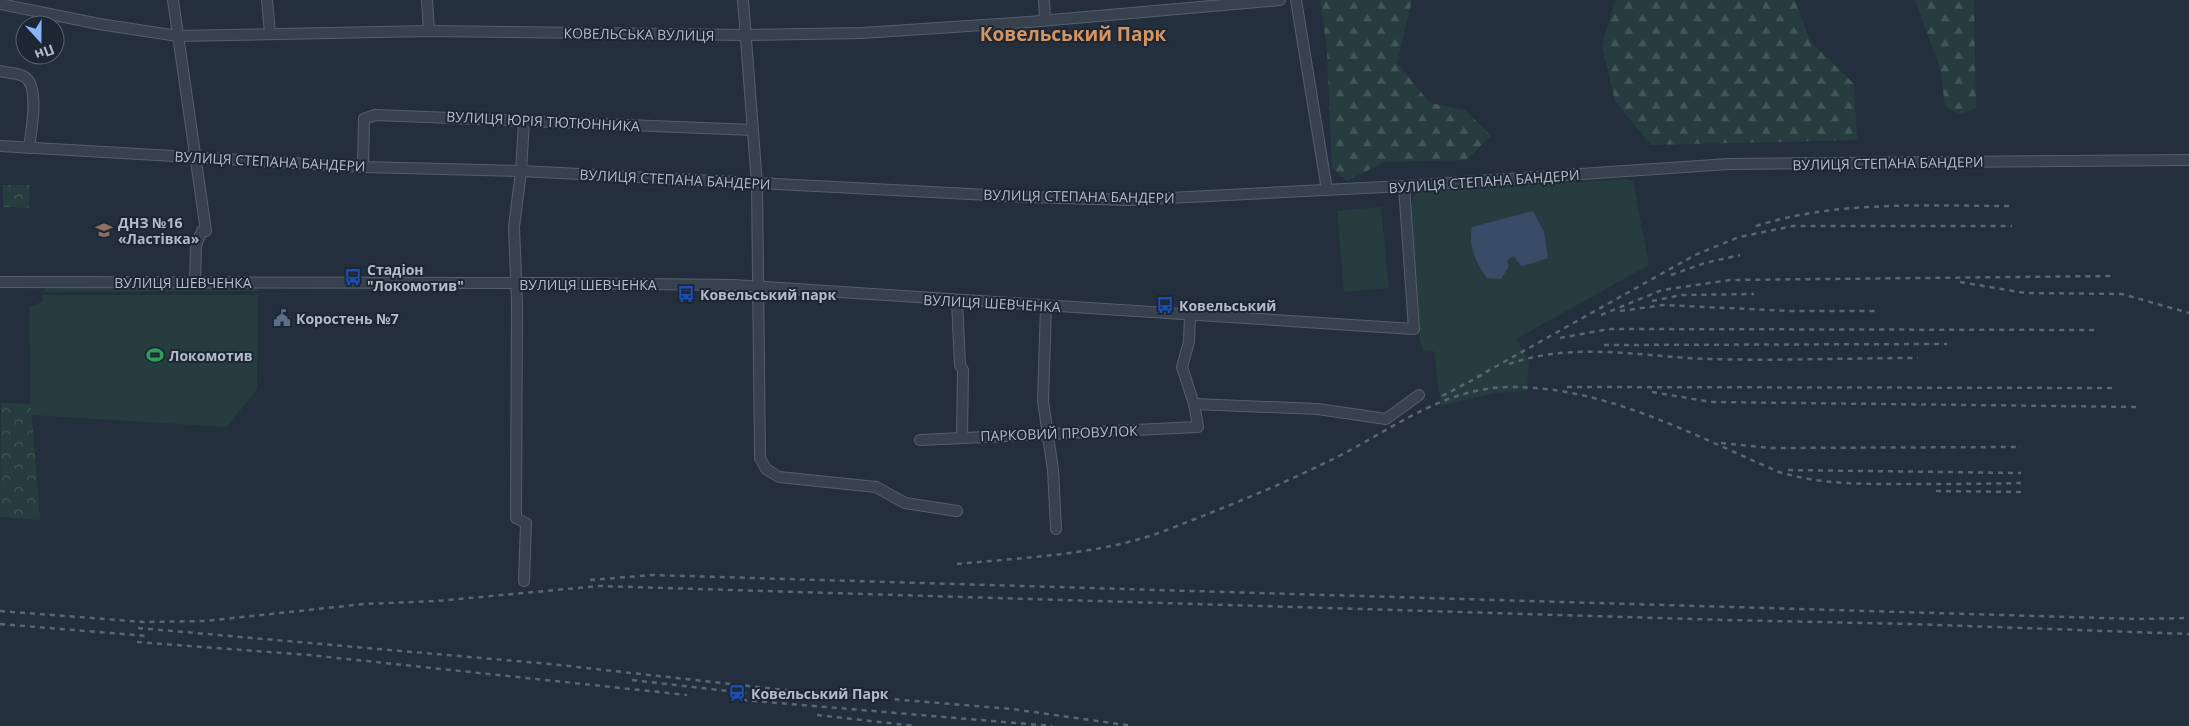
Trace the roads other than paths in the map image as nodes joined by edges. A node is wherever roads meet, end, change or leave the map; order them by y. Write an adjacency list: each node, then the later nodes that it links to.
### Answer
1 (173, 0): 13 (street)
2 (267, 0): 11 (street)
3 (427, 0): 10 (street)
4 (743, 0): 12 (street)
5 (1044, 0): 9 (street)
6 (1280, 0): 9 (street, КОВЕЛЬСЬКА ВУЛИЦЯ)
7 (1296, 0): 25 (street)
8 (0, 4): 13 (street, КОВЕЛЬСЬКА ВУЛИЦЯ)
9 (1044, 20): 12 (street, КОВЕЛЬСЬКА ВУЛИЦЯ)
10 (429, 31): 11 (street, КОВЕЛЬСЬКА ВУЛИЦЯ); 12 (street, КОВЕЛЬСЬКА ВУЛИЦЯ)
11 (270, 33): 13 (street, КОВЕЛЬСЬКА ВУЛИЦЯ)
12 (744, 35): 16 (street)
13 (178, 36): 19 (street)
14 (0, 71): 18 (street)
15 (524, 121): 16 (street, ВУЛИЦЯ ЮРІЯ ТЮТЮННИКА); 21 (street, ВУЛИЦЯ ЮРІЯ ТЮТЮННИКА); 22 (street)
16 (753, 130): 23 (street)
17 (0, 146): 18 (street, ВУЛИЦЯ СТЕПАНА БАНДЕРИ)
18 (29, 148): 19 (street, ВУЛИЦЯ СТЕПАНА БАНДЕРИ)
19 (195, 157): 21 (street, ВУЛИЦЯ СТЕПАНА БАНДЕРИ); 27 (street)
20 (2189, 160): 24 (street, ВУЛИЦЯ СТЕПАНА БАНДЕРИ)
21 (362, 166): 22 (street, ВУЛИЦЯ СТЕПАНА БАНДЕРИ)
22 (521, 171): 23 (street, ВУЛИЦЯ СТЕПАНА БАНДЕРИ); 28 (street)
23 (757, 184): 25 (street, ВУЛИЦЯ СТЕПАНА БАНДЕРИ); 29 (street)
24 (1404, 186): 25 (street, ВУЛИЦЯ СТЕПАНА БАНДЕРИ); 32 (street, ВУЛИЦЯ ШЕВЧЕНКА)
25 (1327, 190)
26 (0, 282): 27 (street, ВУЛИЦЯ ШЕВЧЕНКА)
27 (195, 283): 28 (street, ВУЛИЦЯ ШЕВЧЕНКА)
28 (515, 283): 29 (street, ВУЛИЦЯ ШЕВЧЕНКА); 40 (street)
29 (760, 287): 30 (street, ВУЛИЦЯ ШЕВЧЕНКА); 38 (street)
30 (957, 301): 31 (street, ВУЛИЦЯ ШЕВЧЕНКА); 36 (street)
31 (1046, 306): 32 (street, ВУЛИЦЯ ШЕВЧЕНКА); 35 (street)
32 (1190, 315): 34 (street)
33 (1419, 395): 34 (street)
34 (1194, 404): 35 (street, ПАРКОВИЙ ПРОВУЛОК)
35 (1047, 434): 36 (street, ПАРКОВИЙ ПРОВУЛОК); 39 (street)
36 (962, 437): 37 (street, ПАРКОВИЙ ПРОВУЛОК)
37 (920, 440)
38 (957, 511)
39 (1056, 529)
40 (524, 581)

